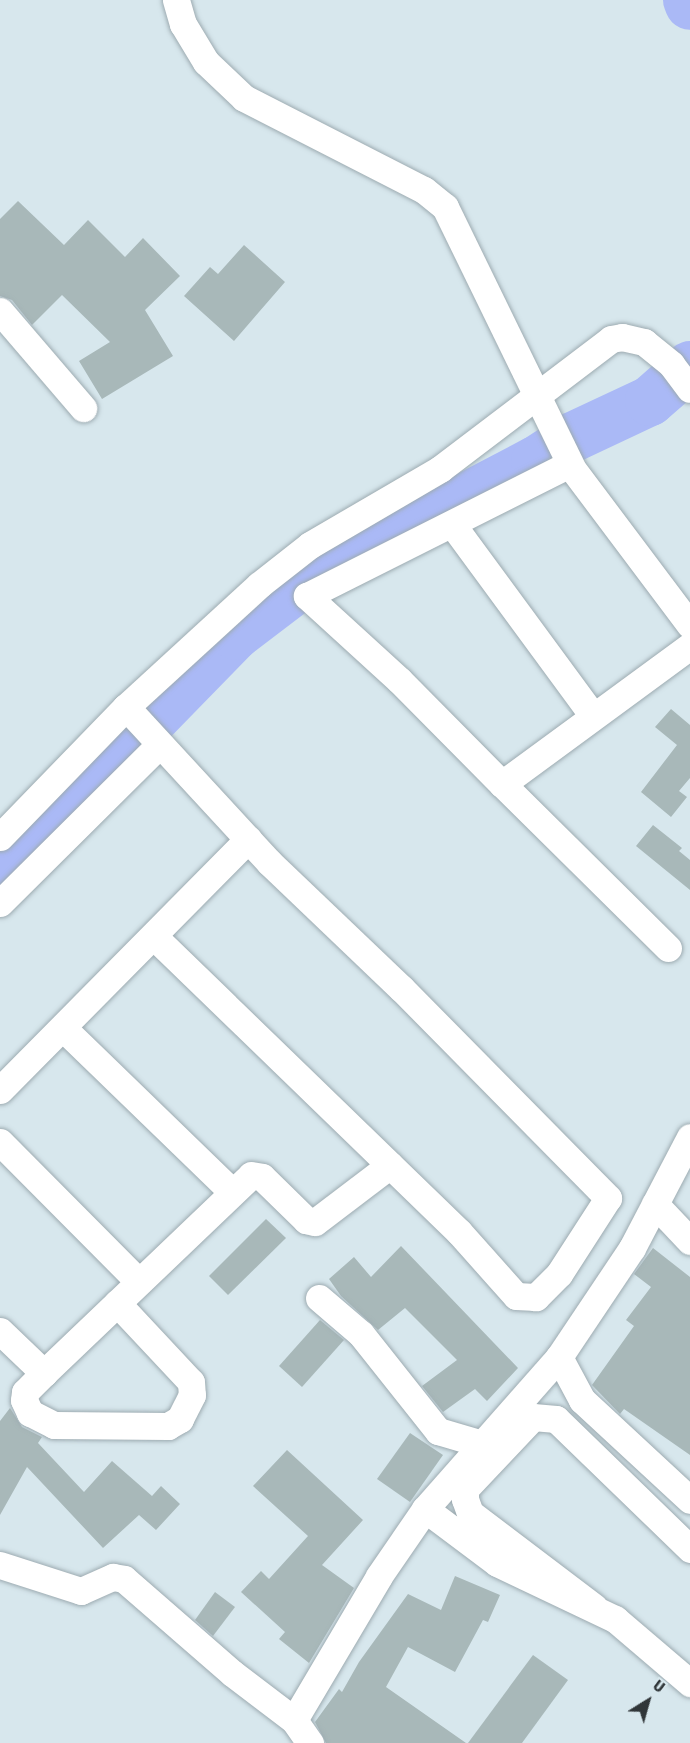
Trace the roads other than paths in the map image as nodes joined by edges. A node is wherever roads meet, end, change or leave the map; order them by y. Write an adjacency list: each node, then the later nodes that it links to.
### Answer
1 (177, 0): 4 (street)
2 (0, 311): 5 (street)
3 (689, 388): 4 (street)
4 (535, 394): 6 (street); 11 (street)
5 (84, 408)
6 (571, 465): 7 (street); 8 (street)
7 (452, 524): 10 (street); 12 (street)
8 (690, 625)
9 (690, 646): 10 (street)
10 (593, 716): 12 (street)
11 (142, 726): 13 (street); 14 (street); 15 (street)
12 (502, 784): 17 (street)
13 (0, 837)
14 (248, 839): 16 (street); 22 (street)
15 (0, 903)
16 (155, 937): 18 (street); 22 (street)
17 (668, 948)
18 (63, 1028): 19 (street); 23 (street)
19 (0, 1090)
20 (690, 1137): 24 (street)
21 (0, 1142): 26 (street)
22 (390, 1165): 23 (street)
23 (232, 1192): 26 (street)
24 (655, 1204): 25 (street); 30 (street)
25 (690, 1240)
26 (139, 1282): 28 (street)
27 (319, 1298): 32 (street)
28 (117, 1303): 31 (street); 31 (street)
29 (0, 1331): 31 (street)
30 (560, 1357): 32 (street); 33 (street)
31 (44, 1373)
32 (482, 1444): 34 (street)
33 (690, 1500)
34 (425, 1509): 37 (street); 39 (street)
35 (690, 1549): 37 (street)
36 (0, 1565): 39 (street)
37 (594, 1607): 38 (street)
38 (690, 1683)
39 (294, 1720): 40 (street)
40 (310, 1743)

